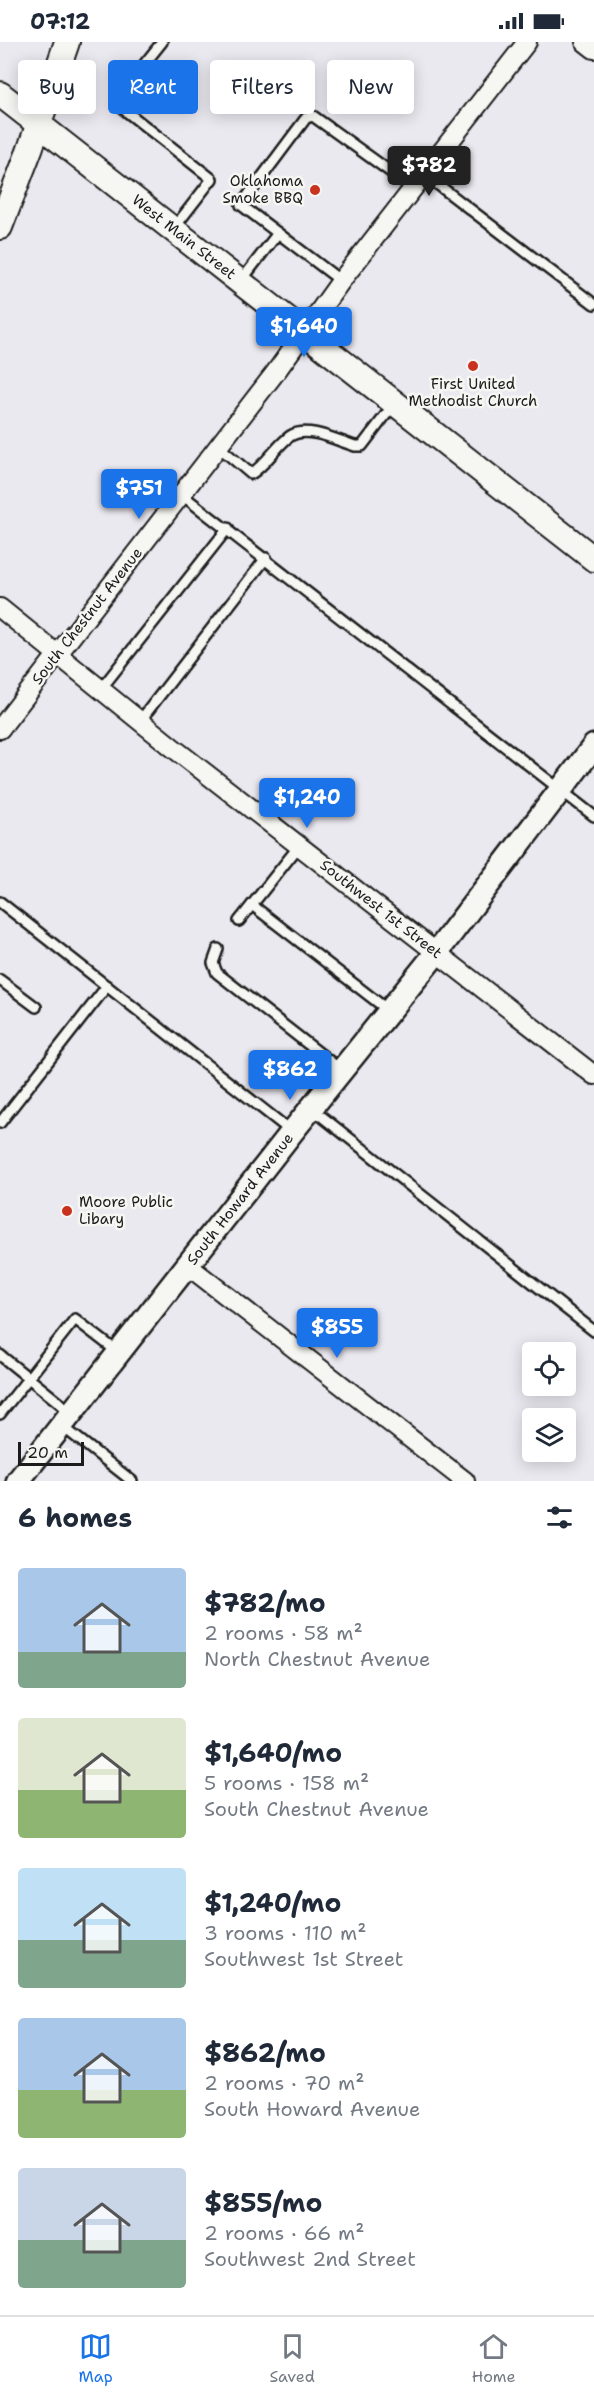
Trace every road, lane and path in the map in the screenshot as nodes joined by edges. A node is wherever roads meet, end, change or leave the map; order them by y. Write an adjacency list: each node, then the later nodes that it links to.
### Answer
1 (67, 42): 7 (main road)
2 (162, 42): 10 (lane)
3 (526, 42): 8 (street, South Chestnut Avenue)
4 (585, 42): 5 (street)
5 (594, 49)
6 (0, 94): 7 (main road, West Main Street)
7 (39, 124): 9 (main road); 10 (main road, West Main Street)
8 (418, 181): 11 (lane); 12 (street, South Chestnut Avenue); 14 (lane)
9 (0, 227)
10 (173, 229): 13 (main road, West Main Street)
11 (278, 233): 12 (lane); 13 (lane)
12 (341, 281): 15 (street, South Chestnut Avenue)
13 (241, 282): 15 (main road, West Main Street)
14 (594, 304)
15 (304, 331): 16 (main road, West Main Street); 17 (street, South Chestnut Avenue)
16 (395, 403): 17 (lane); 21 (main road, West Main Street)
17 (218, 446): 18 (street, South Chestnut Avenue)
18 (181, 494): 19 (lane); 23 (street, South Chestnut Avenue)
19 (228, 528): 20 (lane); 24 (lane)
20 (266, 558): 25 (lane); 28 (lane)
21 (594, 559)
22 (0, 608): 23 (street, Southwest 1st Street)
23 (58, 654): 24 (street, Southwest 1st Street); 26 (street, South Chestnut Avenue)
24 (102, 689): 25 (street, Southwest 1st Street)
25 (140, 720): 30 (street, Southwest 1st Street)
26 (0, 729)
27 (594, 746): 28 (street, South Howard Avenue)
28 (560, 789): 29 (lane); 35 (street, South Howard Avenue)
29 (594, 816)
30 (299, 846): 32 (lane); 35 (street, Southwest 1st Street)
31 (0, 902): 37 (lane)
32 (252, 905): 33 (lane); 39 (lane)
33 (239, 921)
34 (218, 949): 40 (lane)
35 (437, 952): 39 (street, South Howard Avenue); 41 (street, Southwest 1st Street)
36 (0, 980): 38 (lane)
37 (107, 986): 43 (lane); 44 (lane)
38 (36, 1007)
39 (389, 1011): 40 (street, South Howard Avenue)
40 (342, 1070): 42 (street, South Howard Avenue)
41 (594, 1076)
42 (311, 1108): 44 (street, South Howard Avenue); 46 (lane)
43 (0, 1123)
44 (292, 1132): 45 (street, South Howard Avenue)
45 (187, 1265): 47 (street, South Howard Avenue); 54 (street)
46 (594, 1331)
47 (118, 1353): 49 (lane); 51 (street, South Howard Avenue)
48 (0, 1355): 49 (lane)
49 (29, 1378): 50 (lane); 51 (lane)
50 (0, 1414)
51 (67, 1419): 52 (street, South Howard Avenue); 53 (lane)
52 (18, 1481)
53 (132, 1481)
54 (465, 1481)

